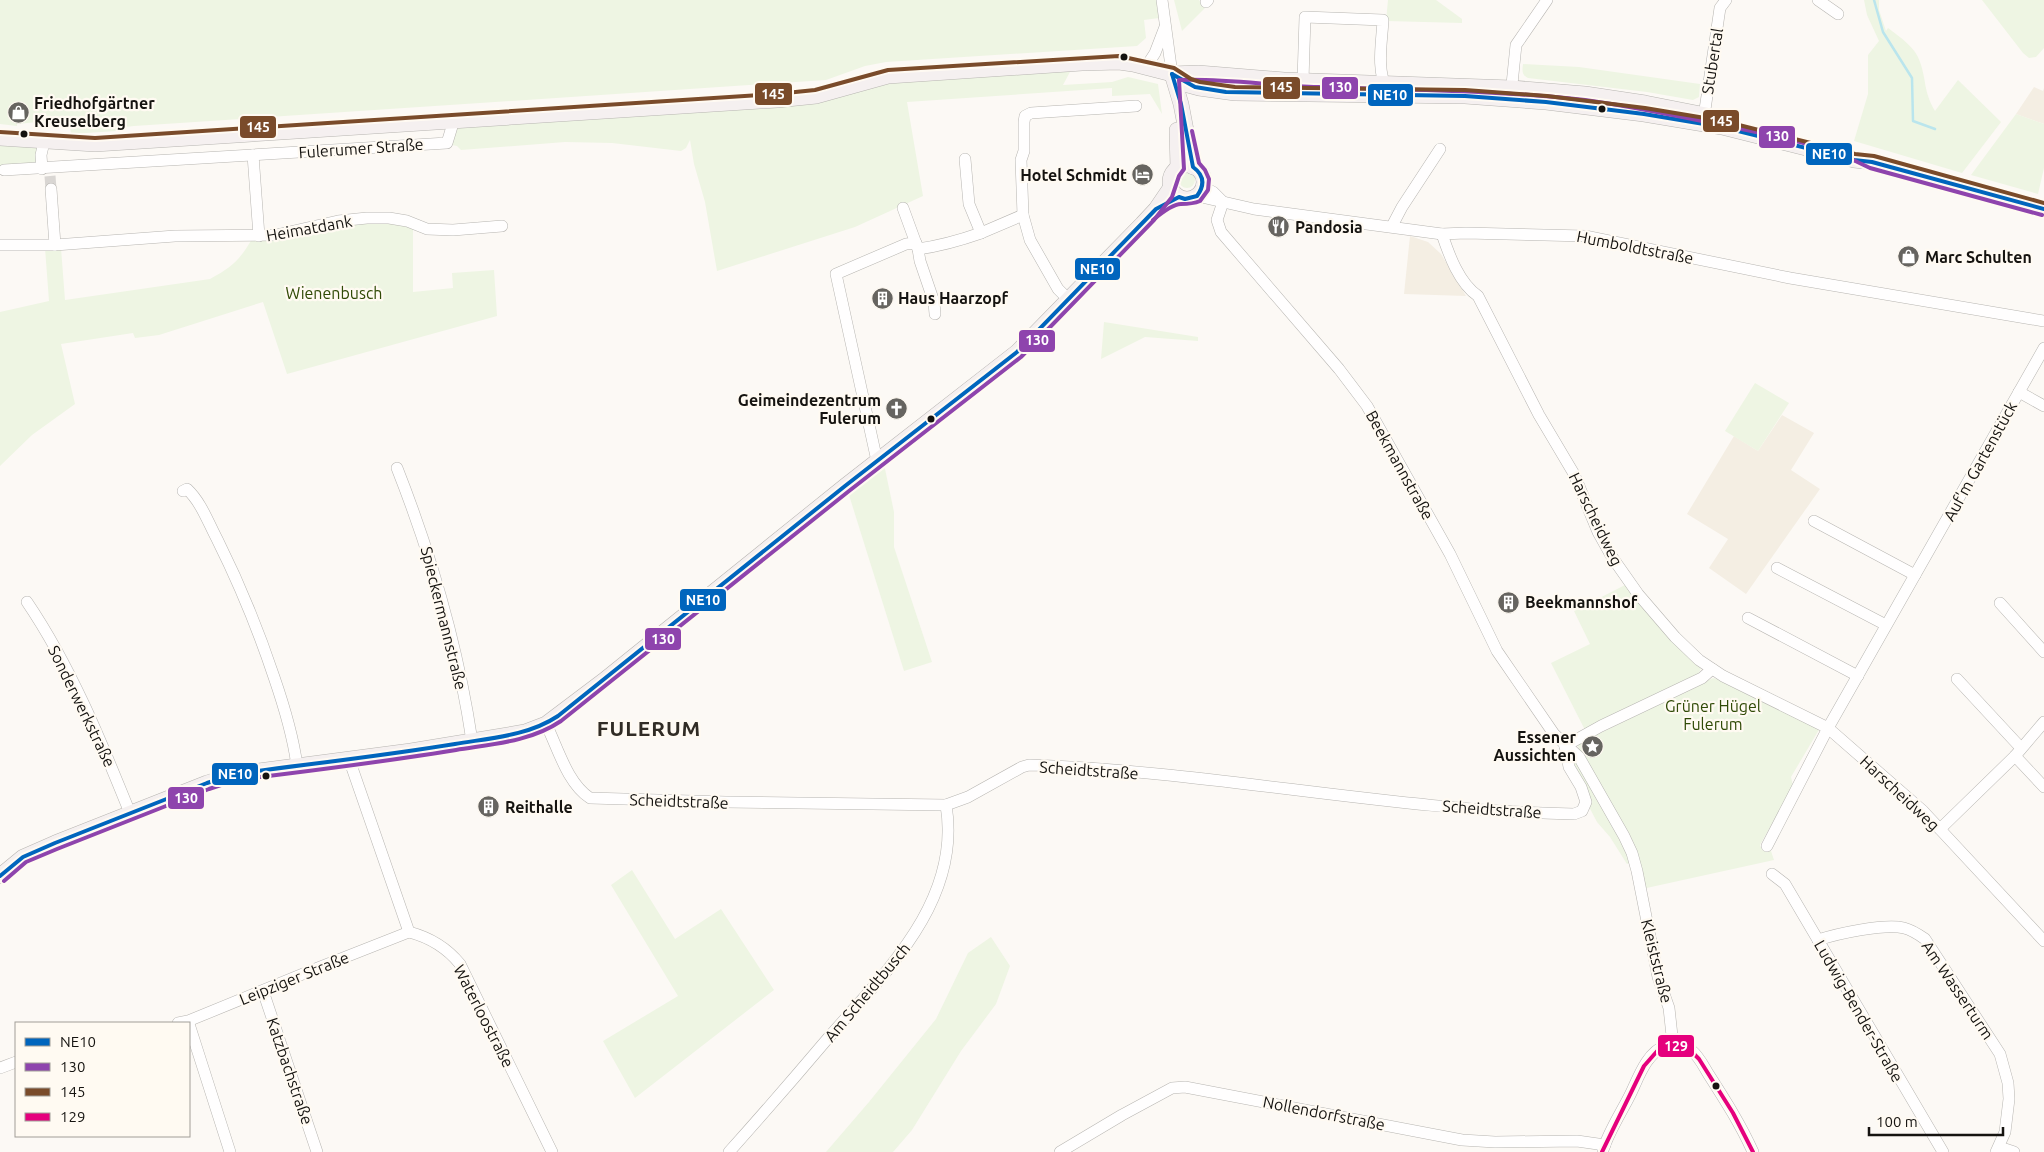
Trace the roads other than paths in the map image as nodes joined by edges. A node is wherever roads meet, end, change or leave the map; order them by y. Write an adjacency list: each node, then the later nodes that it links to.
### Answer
1 (1162, 0): 6 (street)
2 (1547, 0): 12 (street)
3 (1726, 0): 16 (street, Stubertal)
4 (1818, 0): 5 (street)
5 (1838, 14)
6 (1166, 23): 7 (street); 8 (street)
7 (1146, 67): 8 (main road, Fulerumer Straße); 17 (main road, Fulerumer Straße)
8 (1172, 74): 9 (main road, Fulerumer Straße); 10 (main road, Fulerumer Straße); 15 (main road); 23 (main road)
9 (1303, 80): 11 (main road, Fulerumer Straße); 11 (street); 13 (street)
10 (1199, 88): 13 (main road, Fulerumer Straße); 15 (main road)
11 (1387, 88): 12 (main road, Fulerumer Straße); 13 (main road, Fulerumer Straße)
12 (1511, 93): 16 (main road, Fulerumer Straße)
13 (1294, 94)
14 (1136, 106): 32 (street)
15 (1184, 118): 23 (main road)
16 (1704, 119): 31 (main road, Fulerumer Straße)
17 (454, 120): 19 (main road, Fulerumer Straße); 21 (street, Fulerumer Straße)
18 (0, 138): 19 (main road, Fulerumer Straße)
19 (44, 142): 25 (street)
20 (1440, 149): 34 (street)
21 (253, 155): 25 (street, Fulerumer Straße); 37 (street)
22 (965, 159): 35 (street)
23 (1186, 167): 27 (main road); 28 (main road)
24 (4, 170): 25 (street, Fulerumer Straße)
25 (48, 171)
26 (51, 190): 39 (street)
27 (1200, 191): 28 (main road, Humboldtstraße); 29 (street, Humboldtstraße)
28 (1175, 192): 41 (main road, Humboldtstraße)
29 (1223, 202): 34 (street, Humboldtstraße); 65 (street, Beekmannstraße)
30 (903, 208): 40 (street)
31 (2044, 209)
32 (1023, 215): 35 (street); 41 (street)
33 (502, 226): 37 (street, Heimatdank)
34 (1392, 226): 36 (street, Humboldtstraße)
35 (981, 232): 40 (street)
36 (1442, 234): 43 (street, Humboldtstraße); 58 (street, Harscheidweg)
37 (259, 236): 39 (street, Heimatdank)
38 (0, 245): 39 (street, Heimatdank)
39 (55, 245)
40 (917, 246): 42 (street); 47 (street)
41 (1068, 300): 47 (main road, Humboldtstraße)
42 (935, 314)
43 (2044, 321)
44 (2044, 348): 45 (street, Auf'm Gartenstück)
45 (2019, 392): 46 (street); 52 (street, Auf'm Gartenstück)
46 (2044, 406)
47 (877, 461): 62 (main road, Humboldtstraße)
48 (398, 468): 64 (street, Spieckermannstraße)
49 (183, 491): 68 (street)
50 (1814, 522): 52 (street)
51 (1777, 568): 56 (street)
52 (1915, 575): 56 (street, Auf'm Gartenstück)
53 (27, 602): 71 (street, Sonderwerkstraße)
54 (2000, 603): 57 (street)
55 (1748, 618): 59 (street)
56 (1886, 625): 59 (street, Auf'm Gartenstück)
57 (2044, 652)
58 (1712, 669): 63 (street, Harscheidweg); 65 (street)
59 (1858, 676): 63 (street, Auf'm Gartenstück)
60 (1958, 679): 66 (street)
61 (2044, 722): 66 (street)
62 (546, 724): 64 (main road, Humboldtstraße); 70 (street, Scheidtstraße)
63 (1828, 728): 72 (street, Harscheidweg); 73 (street, Auf'm Gartenstück)
64 (472, 741): 67 (main road, Humboldtstraße)
65 (1565, 746): 70 (street, Scheidtstraße); 76 (street, Beekmannstraße)
66 (2018, 752): 69 (street); 72 (street)
67 (350, 759): 68 (main road, Humboldtstraße); 77 (street)
68 (298, 766): 71 (main road, Humboldtstraße)
69 (2044, 788)
70 (946, 805): 91 (street, Am Scheidtbusch)
71 (130, 813): 75 (main road, Humboldtstraße)
72 (1940, 829): 79 (street, Harscheidweg)
73 (1767, 846)
74 (1772, 874): 78 (street, Ludwig-Bender-Straße)
75 (0, 876)
76 (1638, 876): 83 (street, Kleiststraße)
77 (409, 932): 80 (street, Leipziger Straße); 90 (street, Waterloostraße)
78 (1818, 940): 87 (street, Am Wasserturm); 94 (street, Ludwig-Bender-Straße)
79 (2044, 941)
80 (263, 991): 81 (street, Leipziger Straße); 89 (street, Katzbachstraße)
81 (188, 1022)
82 (190, 1035): 88 (street)
83 (1673, 1045): 86 (street); 93 (street)
84 (15, 1062): 85 (street)
85 (0, 1068)
86 (1603, 1148): 92 (street, Nollendorfstraße)
87 (1997, 1150): 95 (street, Am Wasserturm)
88 (230, 1152)
89 (318, 1152)
90 (552, 1152)
91 (729, 1152)
92 (1060, 1152)
93 (1753, 1152)
94 (1943, 1152)
95 (2014, 1152)

